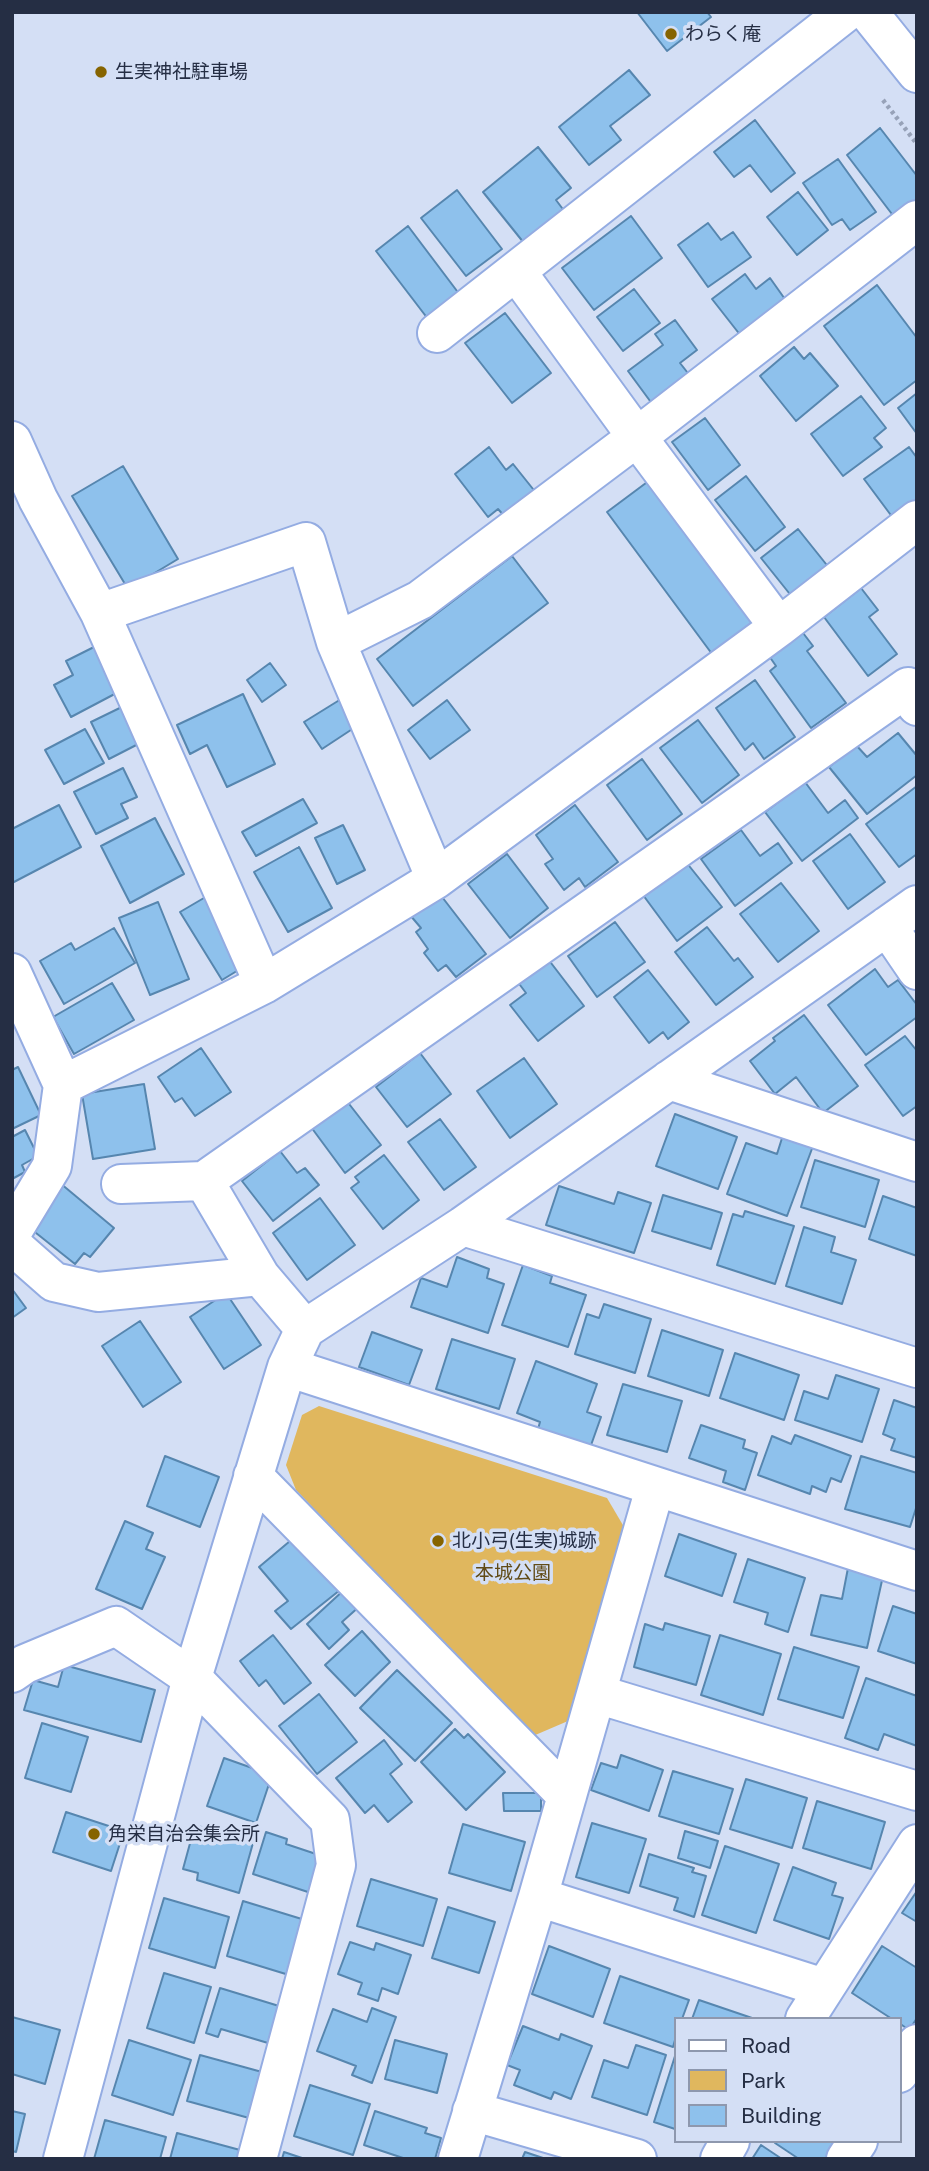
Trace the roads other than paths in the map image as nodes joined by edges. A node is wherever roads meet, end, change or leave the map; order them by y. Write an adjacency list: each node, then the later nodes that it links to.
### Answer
1 (846, 12): 5 (street)
2 (868, 12): 3 (street)
3 (917, 74)
4 (917, 220): 7 (street)
5 (516, 271): 6 (street); 7 (street)
6 (437, 333)
7 (637, 437): 12 (street); 13 (street)
8 (12, 441): 9 (street)
9 (25, 505): 11 (street)
10 (917, 520): 12 (street)
11 (100, 613): 13 (street); 19 (street)
12 (779, 627): 15 (street)
13 (336, 642): 15 (street)
14 (917, 706): 24 (street)
15 (436, 879): 19 (street)
16 (902, 915): 17 (street); 21 (street)
17 (917, 970)
18 (12, 973): 20 (street)
19 (264, 984): 22 (street)
20 (26, 1037): 22 (street)
21 (669, 1080): 23 (street); 26 (street)
22 (62, 1085): 27 (street)
23 (917, 1162)
24 (204, 1181): 25 (street); 29 (street)
25 (121, 1184)
26 (463, 1226): 30 (street); 32 (street)
27 (12, 1233)
28 (12, 1245): 29 (street)
29 (260, 1276): 30 (street)
30 (305, 1329): 31 (street)
31 (287, 1367): 33 (street); 34 (street)
32 (917, 1368)
33 (253, 1476): 37 (street); 40 (street)
34 (655, 1488): 35 (street); 38 (street)
35 (917, 1571)
36 (16, 1665): 37 (street)
37 (192, 1678): 48 (street); 49 (street)
38 (597, 1694): 39 (street); 40 (street)
39 (917, 1791)
40 (567, 1796): 42 (street)
41 (917, 1844): 43 (street)
42 (538, 1896): 43 (street); 46 (street)
43 (814, 2003)
44 (917, 2044): 45 (street)
45 (901, 2070)
46 (472, 2111): 50 (street); 51 (street)
47 (729, 2143): 52 (street)
48 (63, 2159)
49 (257, 2159)
50 (457, 2159)
51 (637, 2159)
52 (720, 2159)

